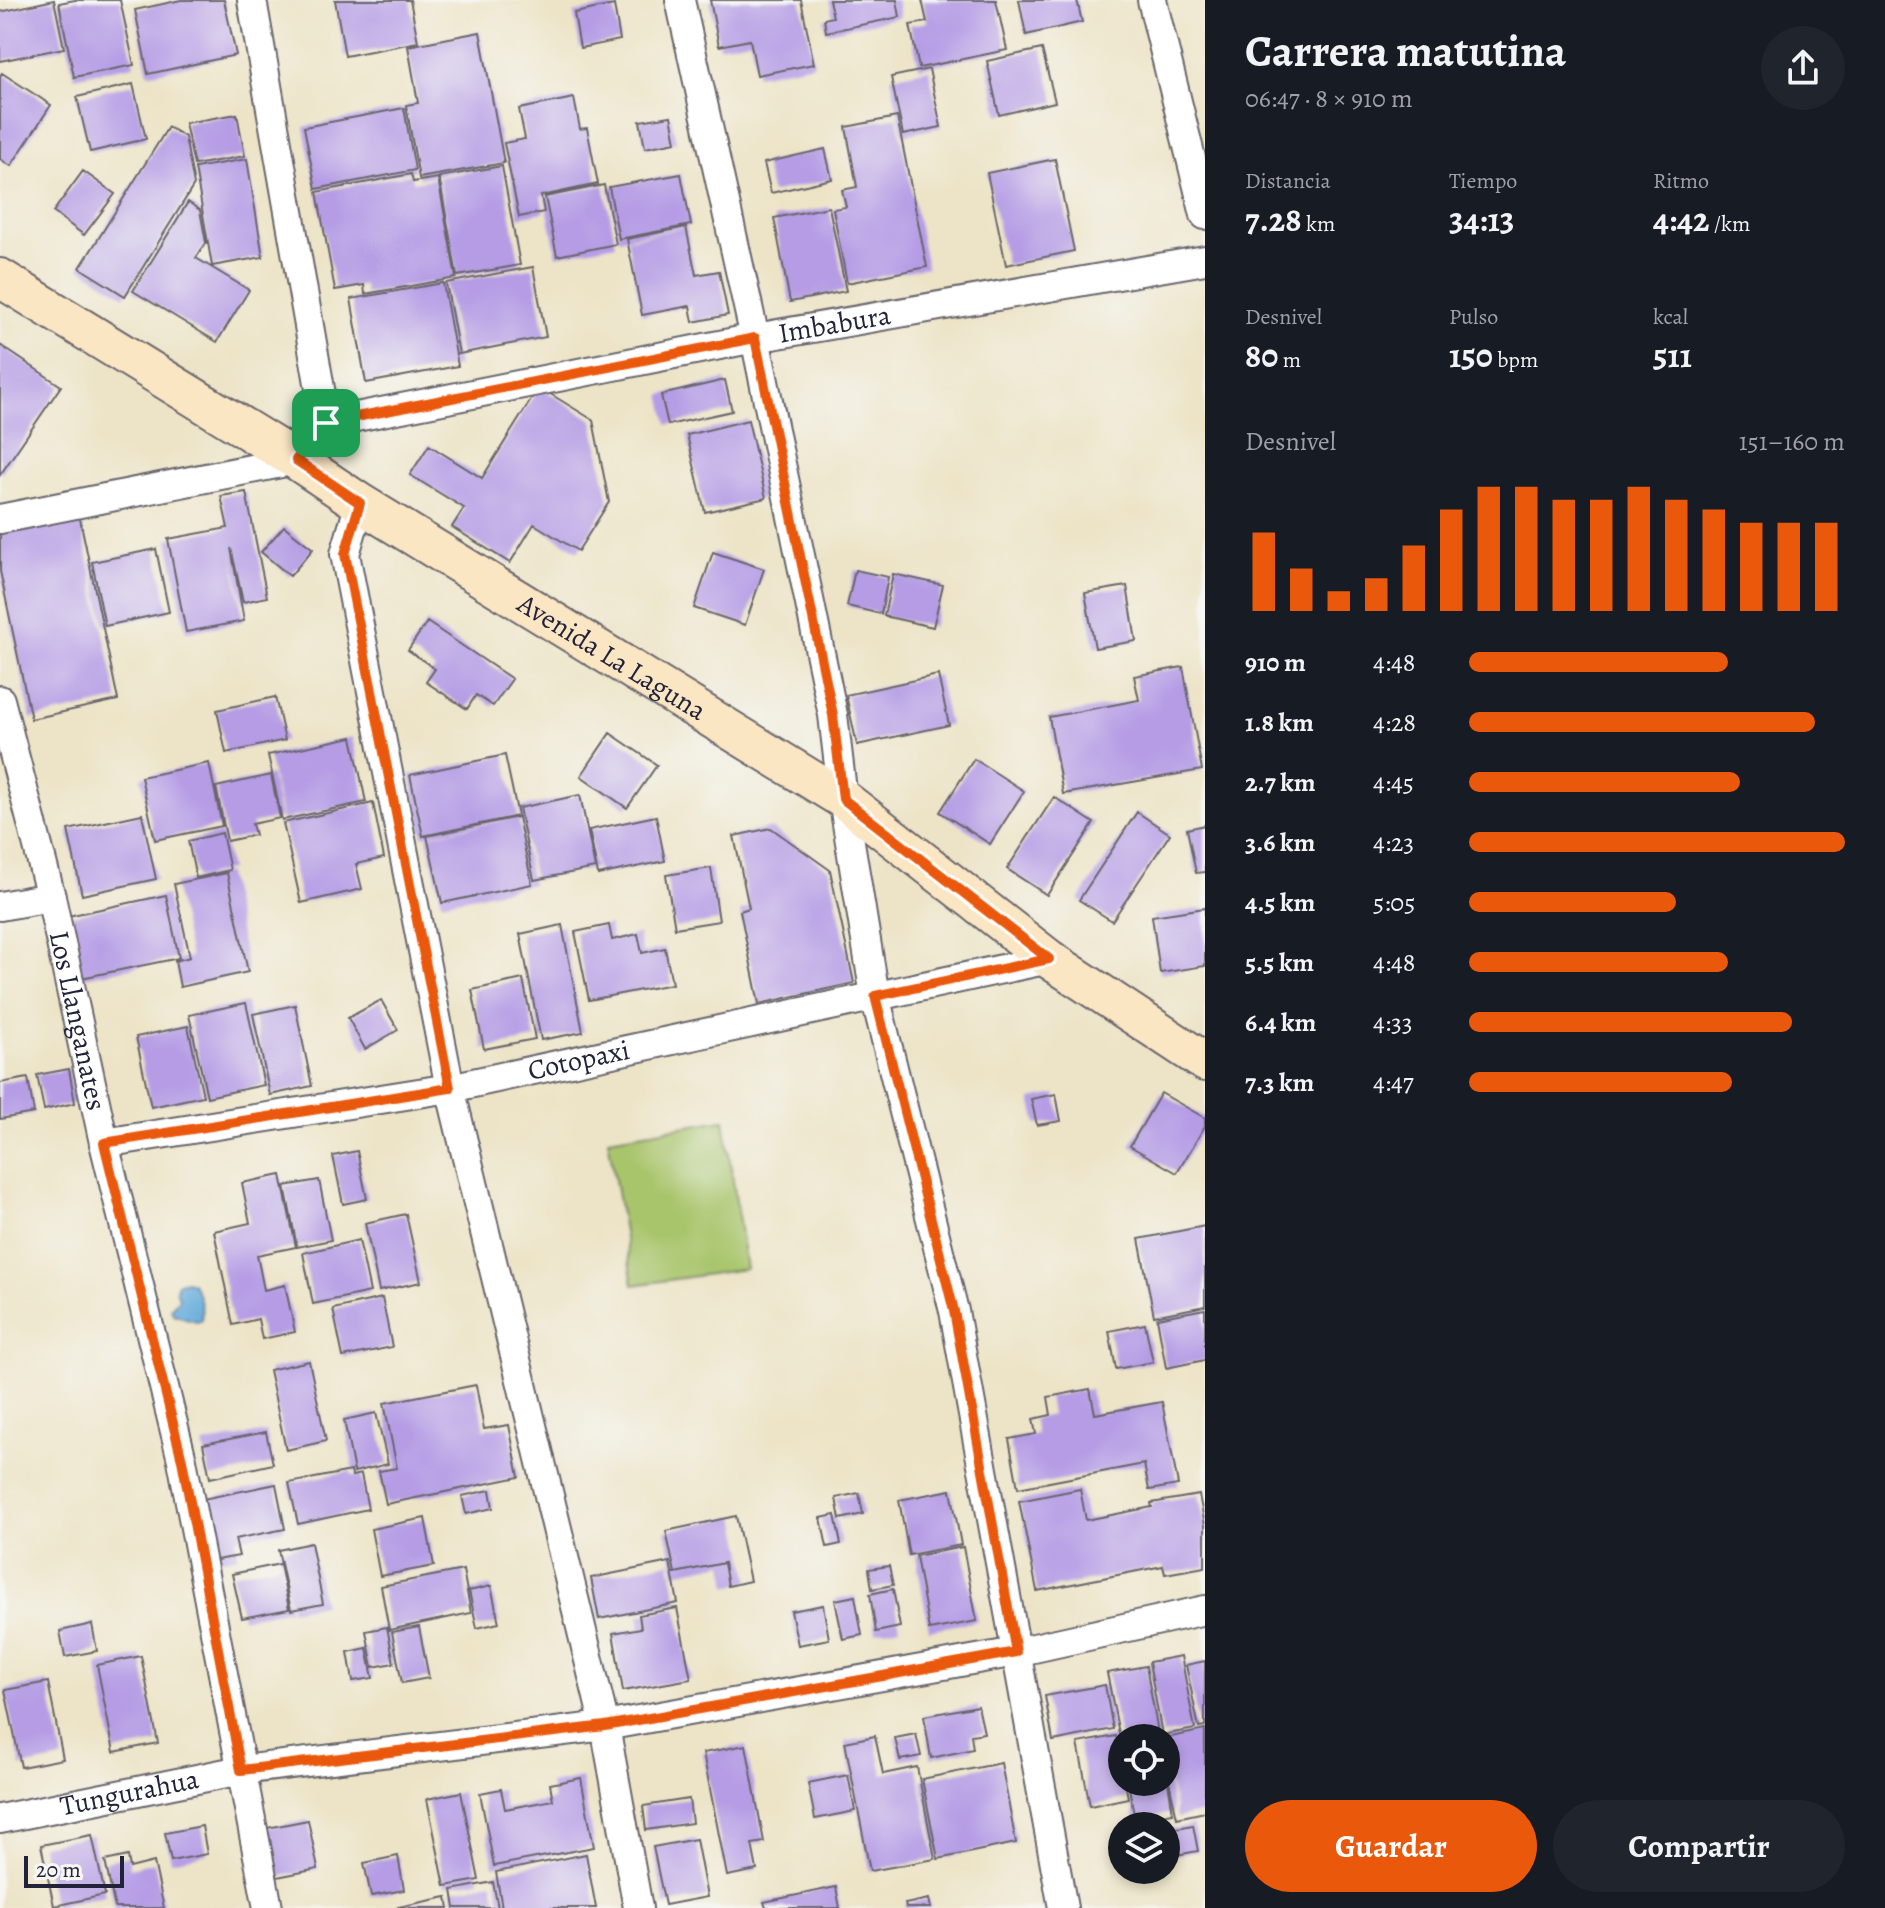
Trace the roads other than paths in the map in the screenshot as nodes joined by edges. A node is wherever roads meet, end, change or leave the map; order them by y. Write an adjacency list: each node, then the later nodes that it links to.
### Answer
1 (252, 0): 8 (street)
2 (680, 0): 7 (street)
3 (1152, 0): 4 (street)
4 (1205, 215)
5 (1205, 260): 7 (street, Imbabura)
6 (0, 278): 9 (street, Avenida La Laguna)
7 (755, 338): 8 (street, Imbabura); 13 (street)
8 (326, 423): 9 (street)
9 (296, 460): 10 (street, Avenida La Laguna); 11 (street)
10 (360, 503): 13 (street, Avenida La Laguna); 19 (street)
11 (0, 519)
12 (0, 700): 14 (street, Los Llanganates)
13 (843, 799): 16 (street, Avenida La Laguna); 17 (street)
14 (51, 897): 15 (street); 20 (street, Los Llanganates)
15 (0, 906)
16 (1049, 959): 17 (street, Cotopaxi); 18 (street, Avenida La Laguna)
17 (875, 996): 19 (street, Cotopaxi); 22 (street)
18 (1205, 1062)
19 (450, 1088): 20 (street, Cotopaxi); 23 (street)
20 (104, 1143): 24 (street, Los Llanganates)
21 (1205, 1610): 22 (street, Tungurahua)
22 (1016, 1652): 23 (street, Tungurahua); 28 (street)
23 (605, 1726): 24 (street, Tungurahua); 27 (street)
24 (241, 1770): 25 (street, Tungurahua); 26 (street, Los Llanganates)
25 (0, 1819)
26 (268, 1908)
27 (638, 1908)
28 (1063, 1908)

